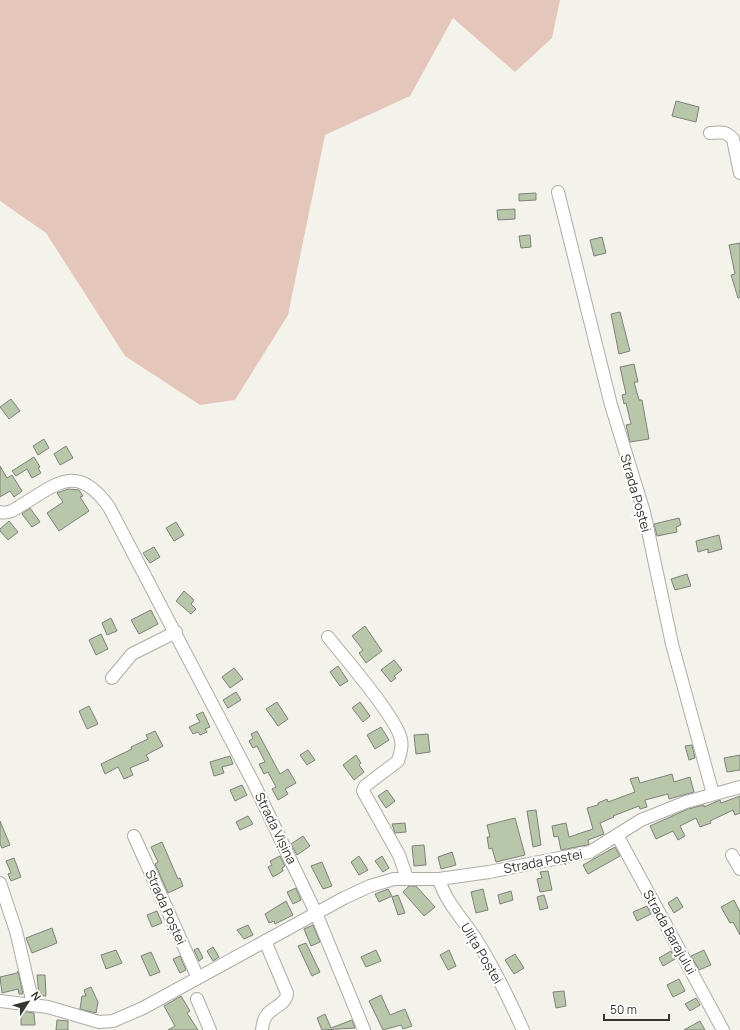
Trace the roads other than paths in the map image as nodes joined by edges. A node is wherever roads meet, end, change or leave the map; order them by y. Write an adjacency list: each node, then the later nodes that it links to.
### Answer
1 (710, 133): 2 (street)
2 (740, 172)
3 (558, 192): 9 (street, Strada Poștei)
4 (0, 512): 5 (street, Strada Vișina)
5 (176, 632): 7 (street); 17 (street, Strada Vișina)
6 (328, 637): 14 (street)
7 (112, 678)
8 (740, 787): 9 (street, Strada Poștei)
9 (713, 794): 10 (street, Strada Poștei)
10 (617, 834): 15 (street, Strada Poștei); 28 (street, Strada Barajului)
11 (134, 836): 19 (street, Strada Poștei)
12 (732, 855): 13 (street)
13 (740, 869)
14 (407, 878): 15 (street, Strada Poștei); 17 (street, Strada Poștei)
15 (439, 879): 27 (street, Ulița Poștei)
16 (0, 883): 22 (street)
17 (316, 913): 18 (street, Strada Poștei); 26 (street, Strada Vișina)
18 (265, 941): 19 (street, Strada Poștei); 25 (street)
19 (198, 978): 23 (street, Strada Poștei)
20 (197, 999): 24 (street)
21 (0, 1001): 22 (street, Strada Poștei)
22 (33, 1004): 23 (street, Strada Poștei)
23 (98, 1026)
24 (210, 1030)
25 (262, 1030)
26 (364, 1030)
27 (523, 1030)
28 (722, 1030)

